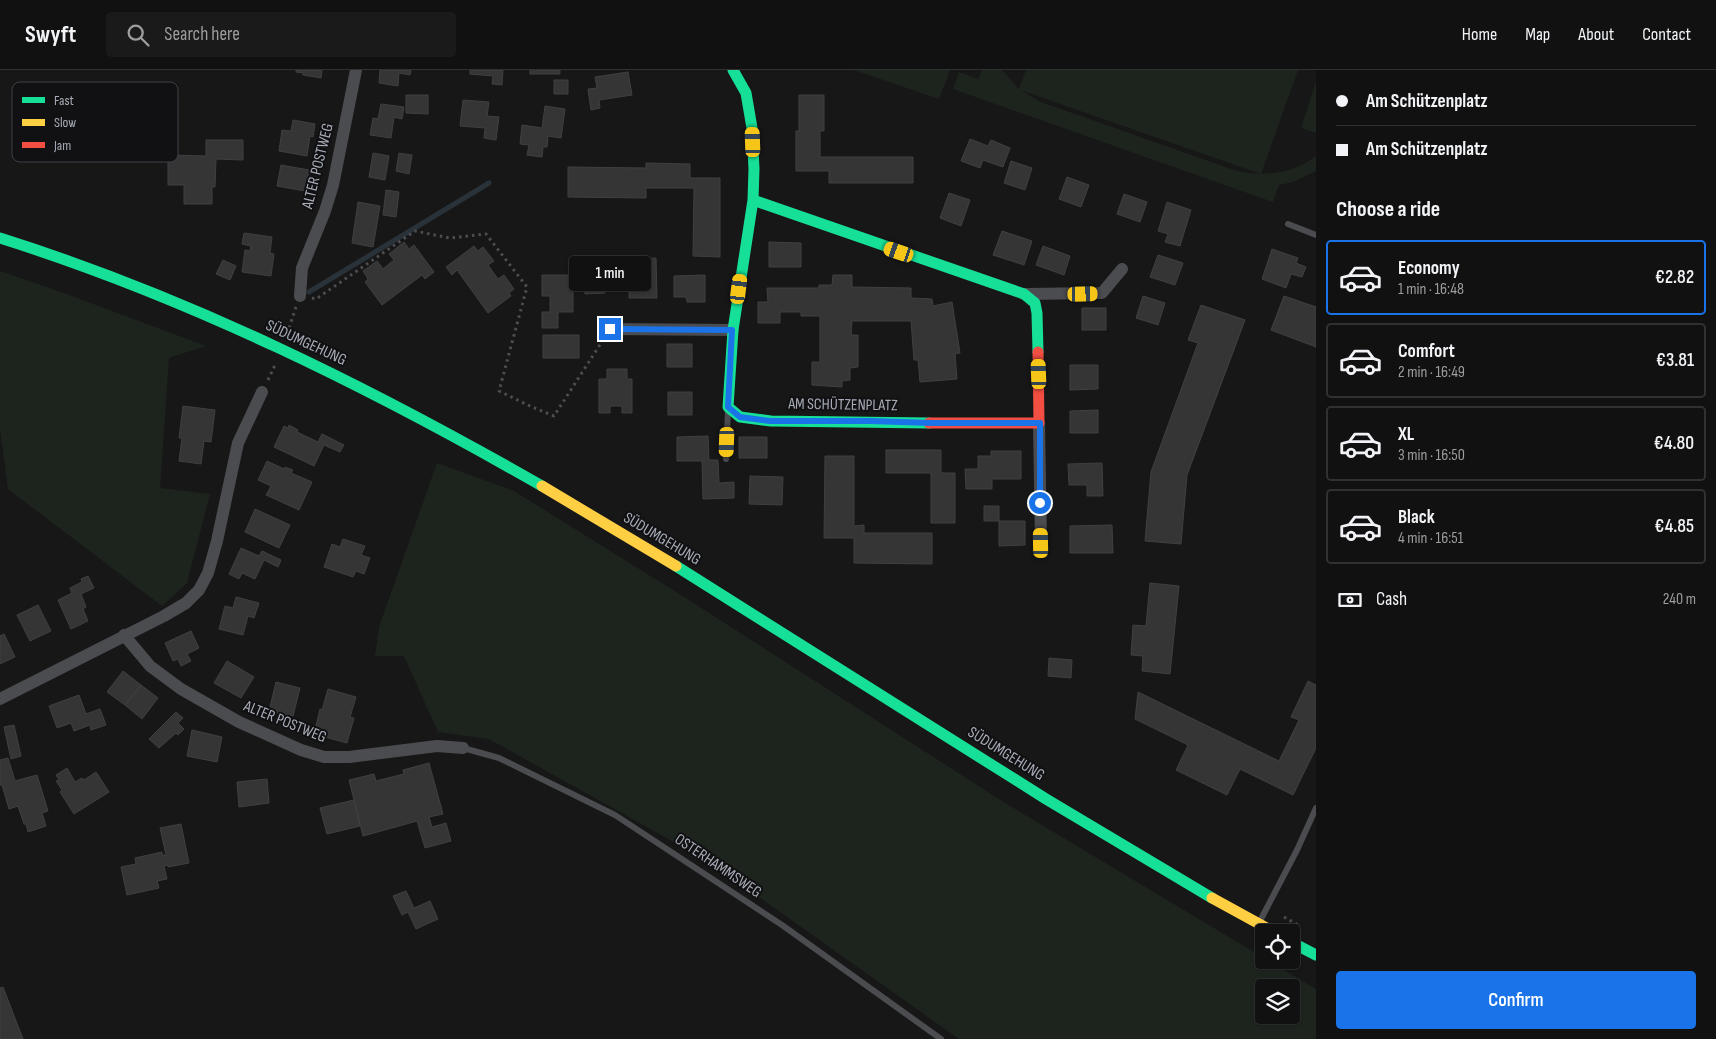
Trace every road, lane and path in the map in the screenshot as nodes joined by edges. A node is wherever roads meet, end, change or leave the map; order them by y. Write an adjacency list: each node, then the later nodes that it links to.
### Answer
1 (356, 70): 9 (street, ALTER POSTWEG)
2 (733, 70): 3 (main road)
3 (753, 200): 8 (main road); 11 (main road)
4 (1288, 224): 5 (lane)
5 (1316, 236)
6 (0, 238): 12 (main road, SÜDUMGEHUNG)
7 (1122, 269): 8 (street)
8 (1024, 294): 15 (main road)
9 (300, 296): 10 (path); 12 (path)
10 (610, 329): 11 (street)
11 (732, 330): 14 (main road)
12 (282, 348): 13 (path); 22 (main road, SÜDUMGEHUNG)
13 (262, 392): 18 (street)
14 (728, 407): 15 (main road, AM SCHÜTZENPLATZ); 16 (lane)
15 (1040, 423): 17 (street)
16 (726, 459)
17 (1041, 543)
18 (124, 635): 19 (street); 20 (street, ALTER POSTWEG)
19 (0, 699)
20 (463, 748): 25 (lane, OSTERHAMMSWEG)
21 (1316, 808): 22 (lane)
22 (1258, 924)
23 (1300, 947): 24 (main road)
24 (1316, 955)
25 (941, 1039)

